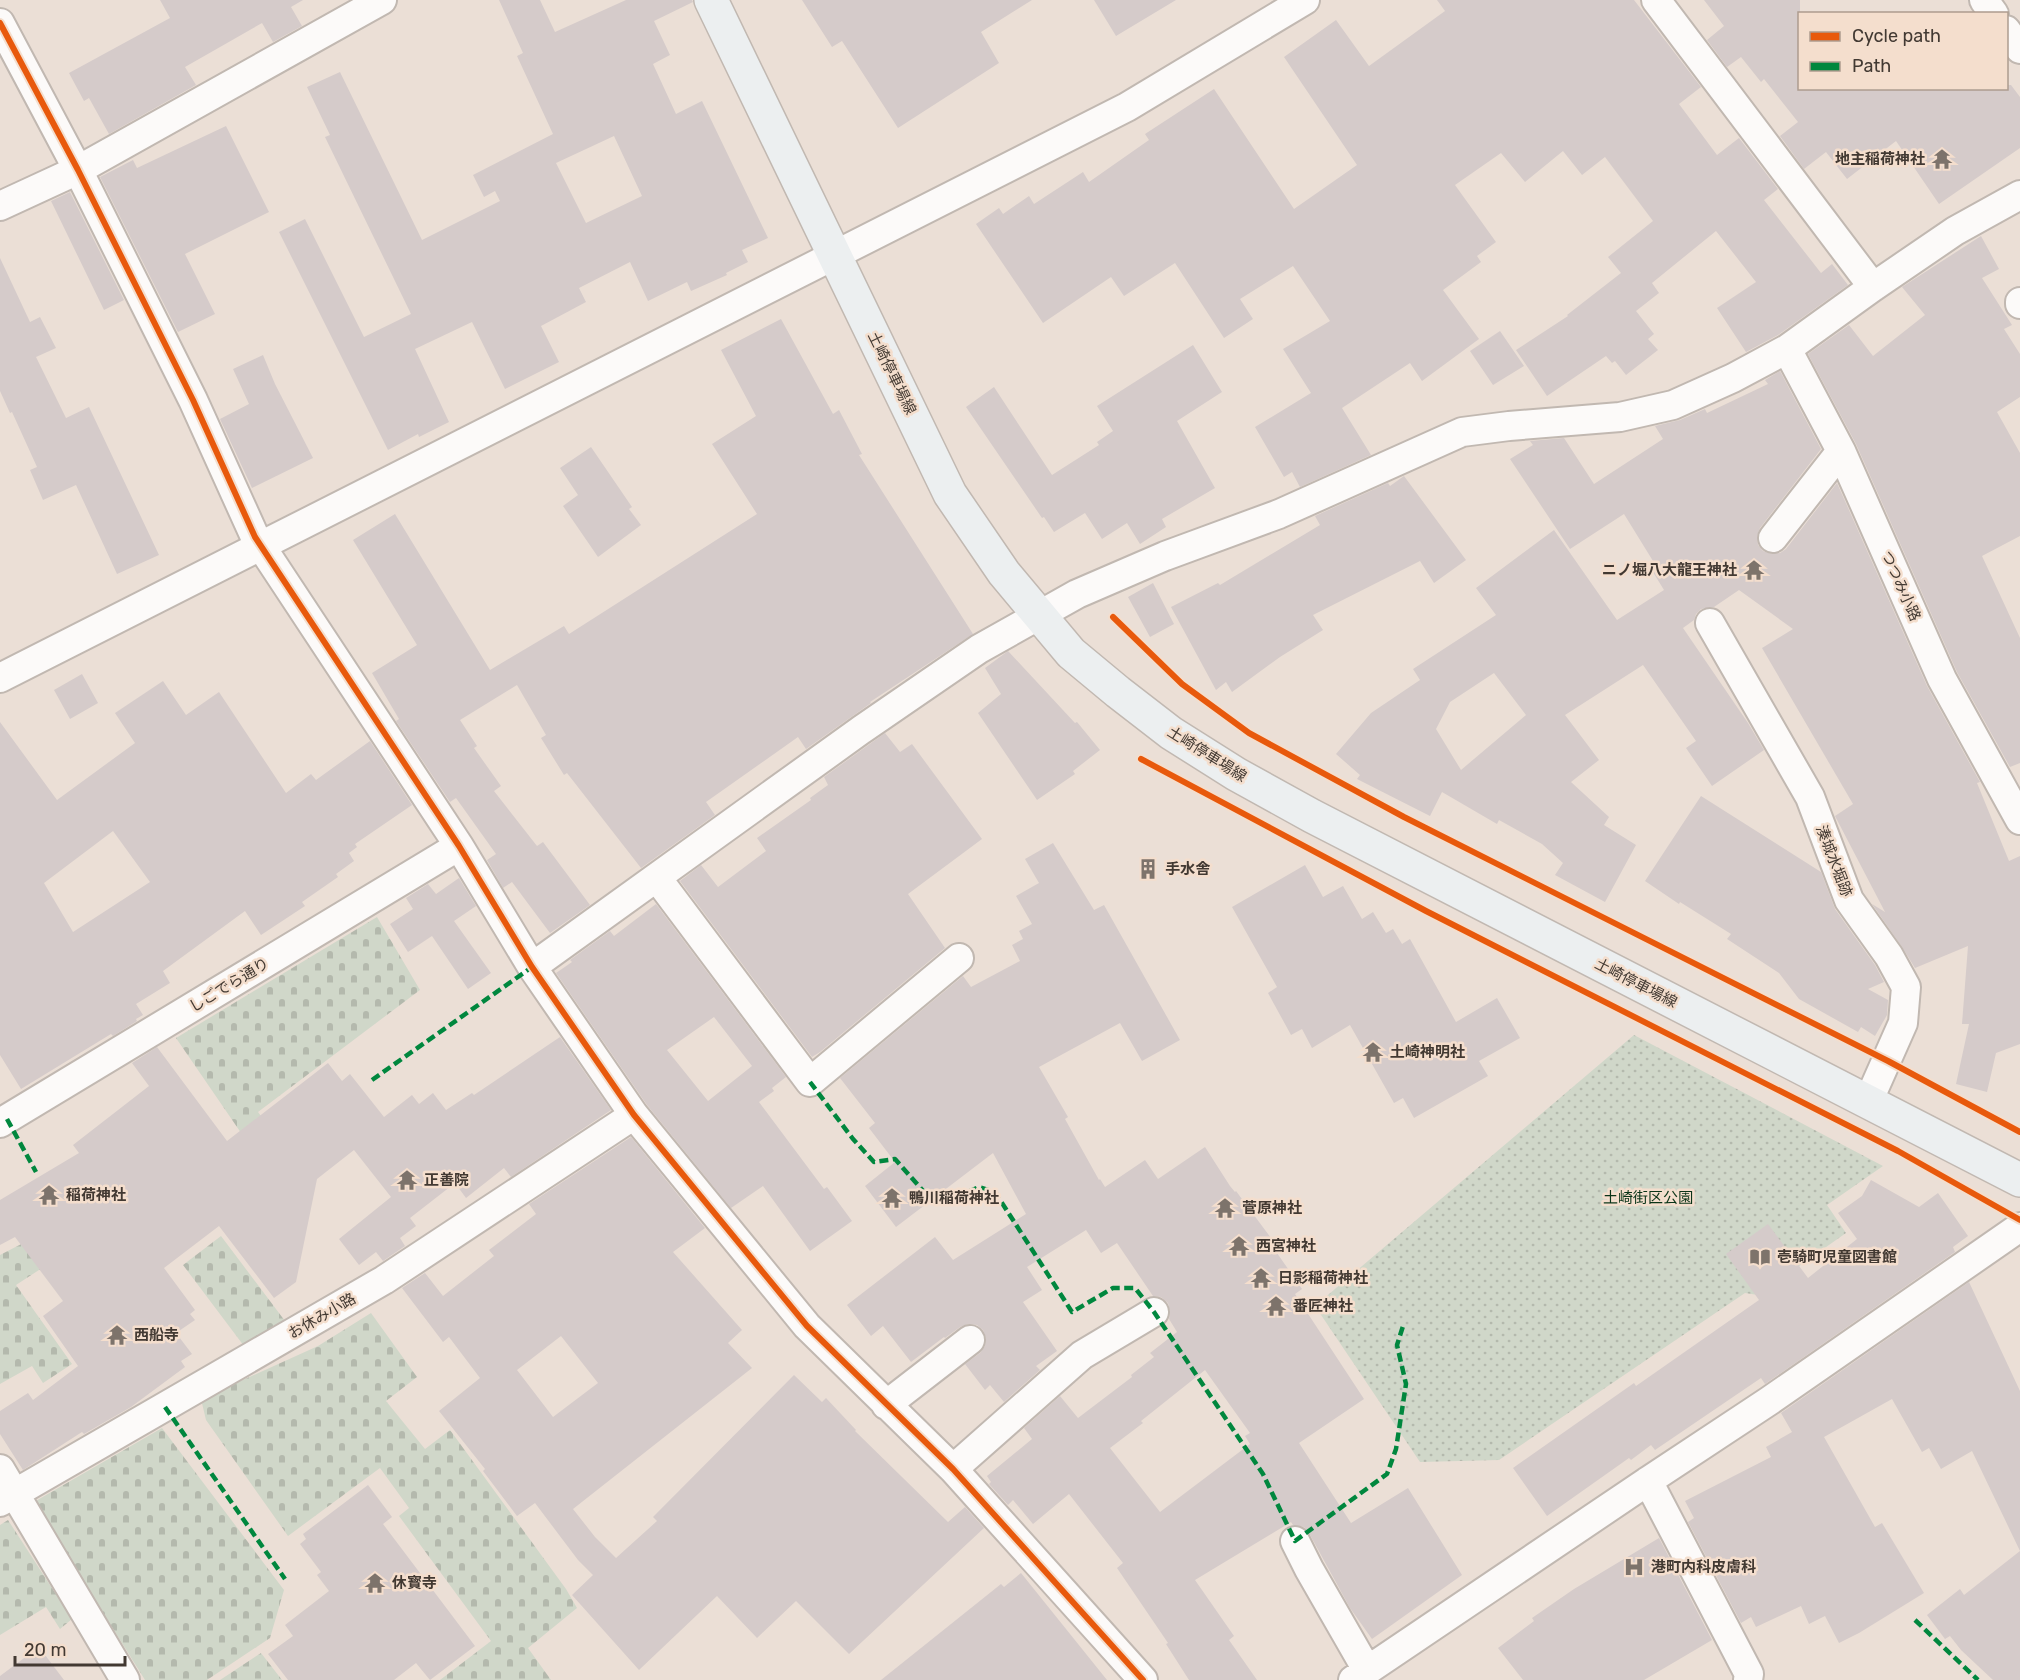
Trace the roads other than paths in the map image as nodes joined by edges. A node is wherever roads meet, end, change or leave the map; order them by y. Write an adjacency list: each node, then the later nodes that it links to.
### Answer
1 (382, 0): 8 (street)
2 (711, 0): 11 (main road, 土崎停車場線)
3 (1305, 0): 11 (street)
4 (1656, 0): 12 (street)
5 (0, 23): 8 (street)
6 (2008, 31): 7 (street)
7 (2020, 49)
8 (78, 170): 10 (street); 16 (street)
9 (2020, 195): 12 (street)
10 (0, 206)
11 (835, 255): 16 (street); 17 (main road, 土崎停車場線)
12 (1873, 287): 13 (street)
13 (1787, 349): 14 (street, つつみ小路); 17 (street)
14 (1841, 451): 15 (street); 20 (street, つつみ小路)
15 (1773, 538)
16 (261, 546): 19 (street); 21 (street)
17 (1040, 615): 22 (street); 25 (main road, 土崎停車場線)
18 (1710, 623): 25 (street, 湊城水堀跡)
19 (0, 678)
20 (2020, 820)
21 (459, 846): 24 (street); 27 (street, しごでら通り)
22 (657, 878): 23 (street); 24 (street)
23 (959, 958)
24 (532, 967): 26 (street)
25 (1868, 1102): 28 (main road, 土崎停車場線)
26 (634, 1115): 32 (street); 36 (street, お休み小路)
27 (0, 1123)
28 (2020, 1180)
29 (2020, 1227): 35 (street)
30 (1154, 1312): 34 (street)
31 (970, 1340): 32 (street)
32 (886, 1405): 34 (street)
33 (0, 1469): 36 (street)
34 (953, 1469): 40 (street)
35 (1648, 1481): 38 (street); 41 (street)
36 (7, 1498): 39 (street)
37 (1295, 1541): 38 (street)
38 (1360, 1675)
39 (125, 1680)
40 (1143, 1680)
41 (1748, 1680)

